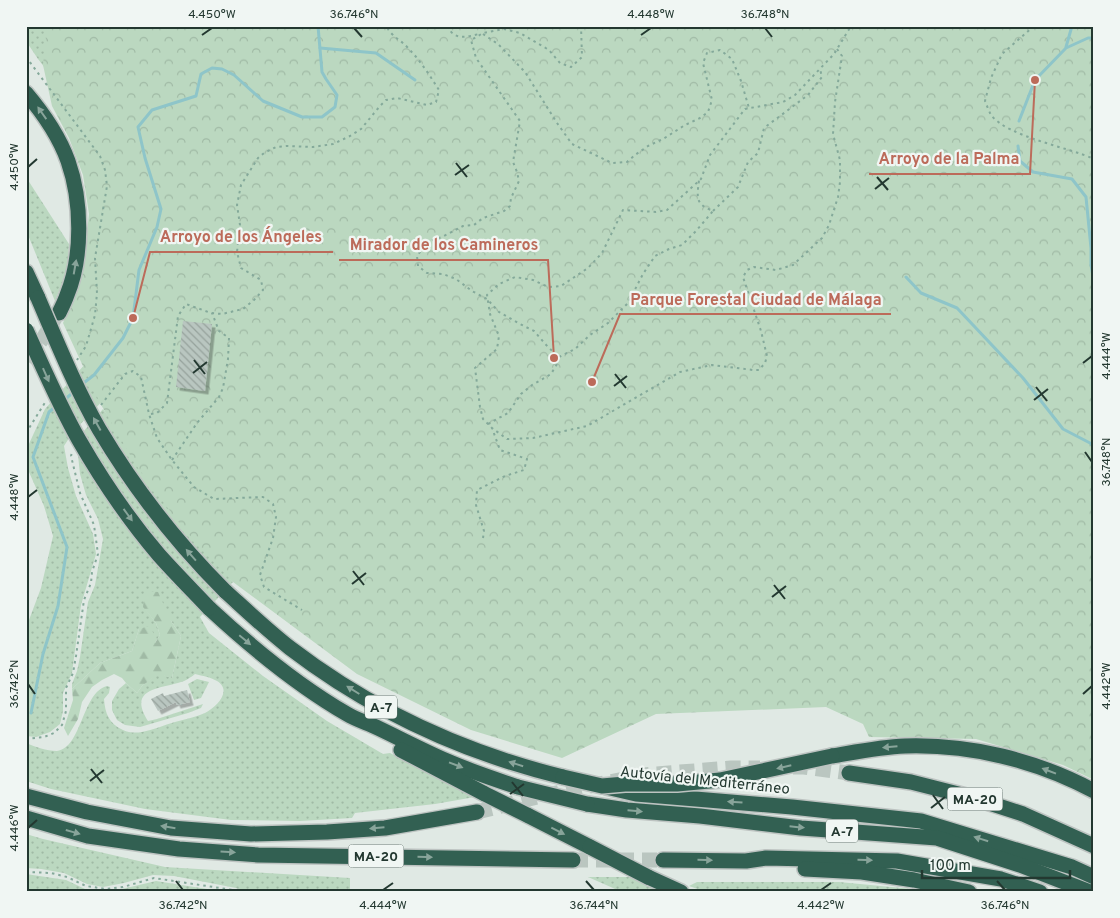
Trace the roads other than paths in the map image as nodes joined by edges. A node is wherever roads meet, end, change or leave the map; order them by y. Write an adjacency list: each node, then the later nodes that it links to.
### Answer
1 (26, 93): 3 (highway, one-way to 1)
2 (26, 272): 7 (highway, Autovía del Mediterráneo / A-7, one-way to 2, bridge)
3 (59, 313)
4 (26, 330): 5 (highway, A-7, one-way to 5, bridge)
5 (348, 715): 17 (highway, one-way to 17, bridge); 20 (highway, A-7, one-way to 20, bridge)
6 (849, 772): 12 (highway, MA-20)
7 (602, 786): 8 (highway, one-way to 7, bridge); 16 (highway, Autovía del Mediterráneo / A-7, one-way to 7)
8 (1094, 791)
9 (26, 796): 10 (highway, MA-20, one-way to 9)
10 (476, 812)
11 (26, 818): 13 (highway, MA-20, one-way to 13)
12 (1094, 846)
13 (573, 860)
14 (663, 860): 15 (highway, one-way to 15)
15 (746, 861): 18 (highway); 19 (highway, one-way to 19)
16 (1094, 877)
17 (681, 892)
18 (968, 892)
19 (1040, 892)
20 (1090, 892)

